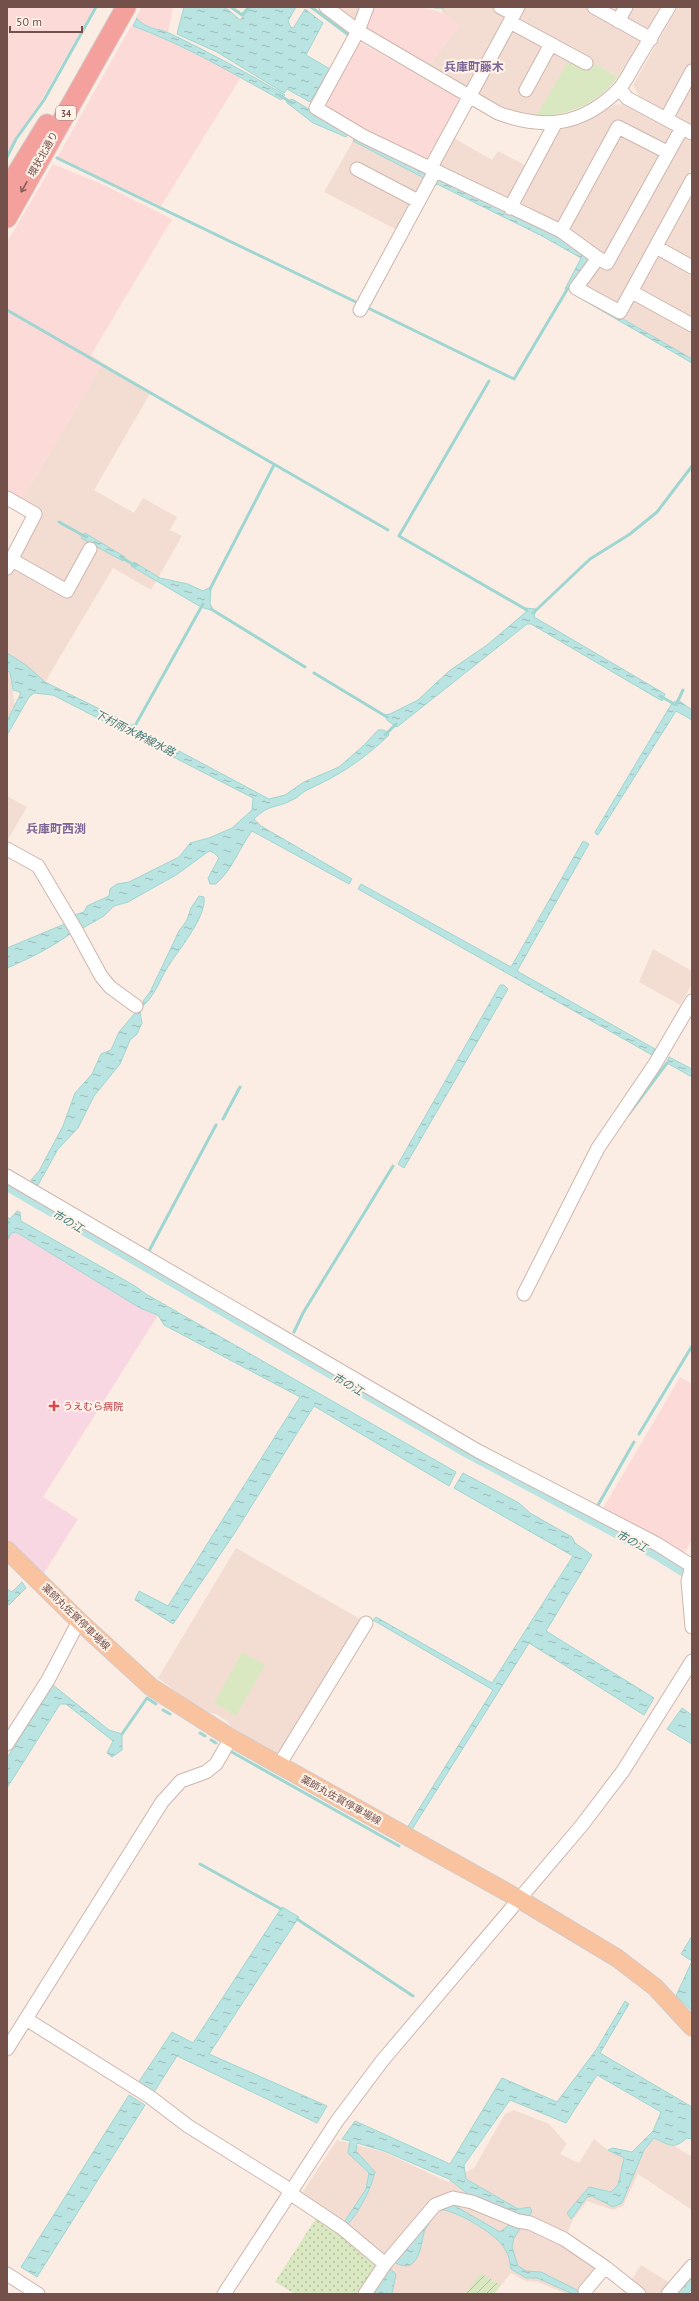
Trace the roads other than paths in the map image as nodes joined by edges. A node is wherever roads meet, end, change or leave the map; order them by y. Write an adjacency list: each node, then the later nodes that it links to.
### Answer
1 (114, 7): 26 (highway, 環状北通り / 34)
2 (126, 7): 30 (highway, 環状北通り / 34, one-way to 30)
3 (326, 7): 11 (street)
4 (367, 7): 11 (street)
5 (500, 7): 9 (street)
6 (594, 7): 10 (street)
7 (626, 7): 10 (street)
8 (669, 7): 12 (street)
9 (514, 15): 13 (street); 18 (street)
10 (618, 21): 12 (street)
11 (358, 31): 18 (street); 24 (street)
12 (651, 39): 16 (street)
13 (551, 44): 14 (street); 17 (street)
14 (586, 63)
15 (692, 71): 19 (street)
16 (620, 89): 19 (street); 20 (street)
17 (526, 90)
18 (470, 97): 20 (street); 24 (street)
19 (666, 119): 21 (street)
20 (554, 124): 29 (street)
21 (687, 131): 22 (street)
22 (667, 152): 31 (street); 33 (street)
23 (357, 169): 28 (street)
24 (431, 174): 28 (street); 29 (street)
25 (692, 180): 27 (street)
26 (7, 189)
27 (688, 198): 32 (street)
28 (418, 201): 36 (street)
29 (510, 208): 31 (street)
30 (7, 218)
31 (561, 231): 33 (street)
32 (659, 249): 34 (street); 35 (street)
33 (598, 258): 35 (street)
34 (692, 267)
35 (634, 294): 37 (street)
36 (360, 310)
37 (692, 325)
38 (7, 498): 40 (street)
39 (90, 549): 40 (street)
40 (9, 564)
41 (7, 849): 43 (street)
42 (692, 1001): 45 (street)
43 (136, 1006)
44 (7, 1176): 47 (street)
45 (524, 1294)
46 (7, 1550): 48 (main road, 薬師丸佐賀停車場線)
47 (692, 1566): 50 (street)
48 (79, 1621): 52 (main road, 薬師丸佐賀停車場線); 53 (street)
49 (366, 1623): 54 (street)
50 (692, 1627)
51 (692, 1661): 55 (street)
52 (231, 1738): 54 (main road, 薬師丸佐賀停車場線); 56 (street)
53 (7, 1744)
54 (278, 1764): 55 (main road, 薬師丸佐賀停車場線)
55 (519, 1899): 57 (main road, 薬師丸佐賀停車場線); 59 (street)
56 (26, 2019): 58 (street); 59 (street)
57 (692, 2027)
58 (7, 2050)
59 (291, 2191): 60 (street); 66 (street)
60 (385, 2264): 62 (street); 67 (street)
61 (692, 2266): 69 (street)
62 (605, 2267): 64 (street); 68 (street)
63 (7, 2274): 65 (street)
64 (586, 2292)
65 (38, 2294)
66 (224, 2294)
67 (365, 2294)
68 (639, 2294)
69 (668, 2294)

